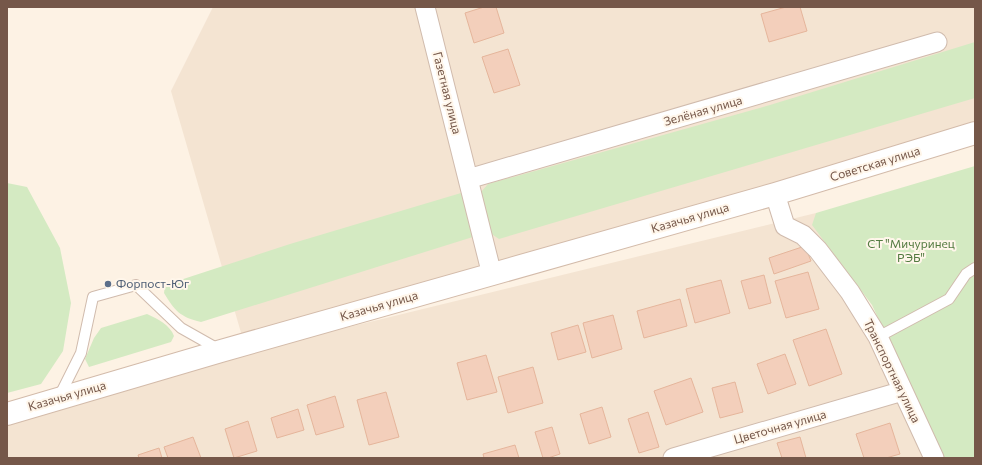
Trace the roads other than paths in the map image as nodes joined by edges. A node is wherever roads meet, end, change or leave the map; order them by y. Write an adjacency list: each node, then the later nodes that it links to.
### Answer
1 (425, 7): 4 (street, Газетная улица)
2 (937, 42): 4 (street, Зелёная улица)
3 (975, 133): 5 (main road, Советская улица)
4 (468, 179): 8 (street, Газетная улица)
5 (775, 194): 6 (main road, Советская улица); 9 (street, Транспортная улица)
6 (751, 201): 8 (main road, Казачья улица)
7 (975, 268): 9 (lane)
8 (492, 275): 10 (main road, Казачья улица)
9 (878, 337): 11 (street, Транспортная улица)
10 (221, 351): 12 (main road, Казачья улица); 12 (lane)
11 (895, 393): 14 (street, Цветочная улица); 15 (street, Транспортная улица)
12 (58, 398): 13 (main road, Казачья улица)
13 (7, 414)
14 (673, 458)
15 (934, 458)

